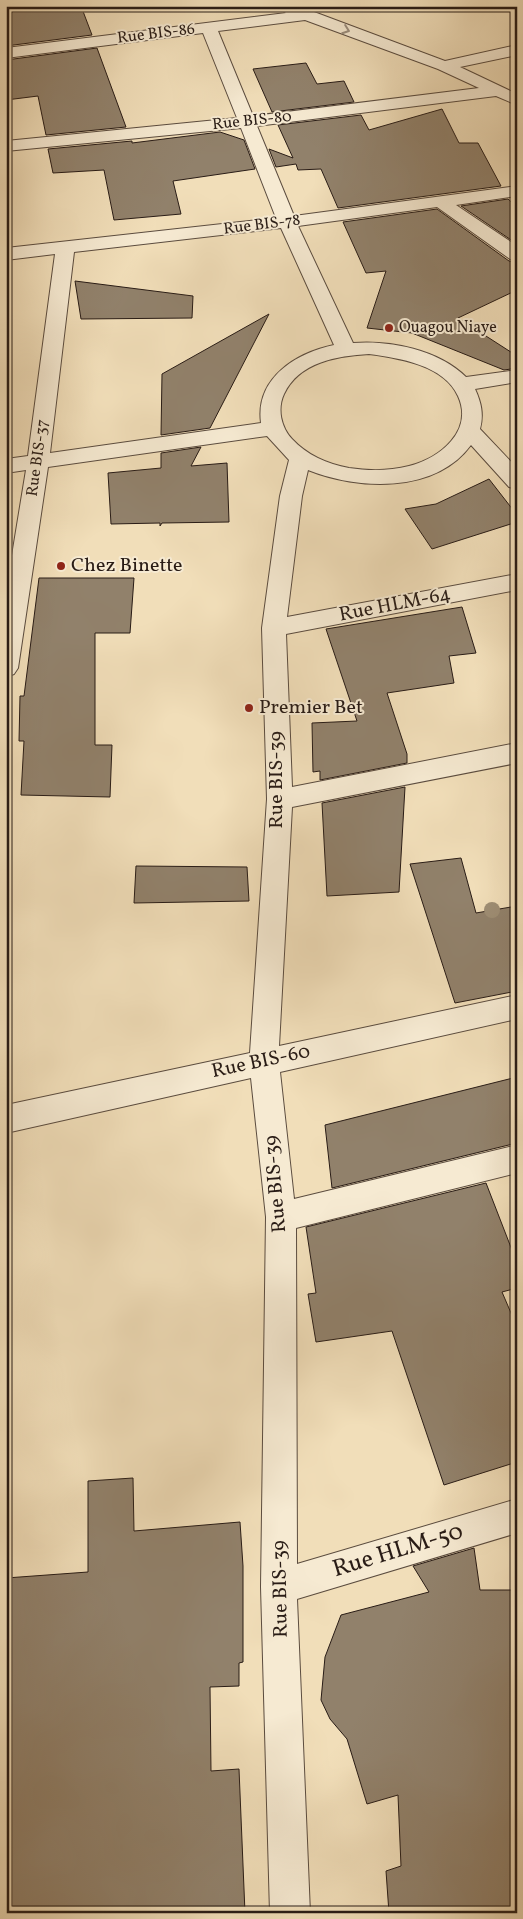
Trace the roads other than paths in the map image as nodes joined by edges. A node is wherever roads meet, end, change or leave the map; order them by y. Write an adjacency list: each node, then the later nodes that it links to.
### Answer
1 (285, 6): 2 (street)
2 (306, 15): 3 (street, Rue BIS-86); 6 (street, one-way to 6)
3 (209, 27): 5 (street, Rue BIS-86); 9 (street)
4 (517, 50): 6 (street)
5 (6, 53)
6 (444, 66): 7 (street)
7 (498, 92): 8 (street); 9 (street, Rue BIS-80)
8 (517, 100)
9 (246, 122): 10 (street, Rue BIS-80); 13 (street)
10 (6, 146)
11 (517, 192): 12 (street, Rue BIS-78)
12 (441, 202): 13 (street, Rue BIS-78); 16 (street)
13 (286, 222): 14 (street, Rue BIS-78); 17 (street)
14 (65, 248): 15 (street, Rue BIS-78); 23 (street, Rue BIS-37)
15 (6, 254)
16 (517, 255)
17 (346, 349): 19 (street); 20 (street)
18 (517, 376): 19 (street)
19 (463, 384): 21 (street)
20 (273, 428): 22 (street); 23 (street)
21 (470, 430): 22 (street); 25 (street)
22 (300, 458): 27 (street, Rue BIS-39)
23 (38, 461): 24 (street); 28 (street, Rue BIS-37)
24 (6, 466)
25 (517, 482)
26 (517, 582): 27 (street, Rue HLM-64)
27 (274, 628): 30 (street, Rue BIS-39)
28 (6, 668)
29 (517, 753): 30 (street)
30 (280, 799): 32 (street, Rue BIS-39)
31 (517, 1007): 32 (street, Rue BIS-60)
32 (264, 1061): 33 (street, Rue BIS-60); 35 (street, Rue BIS-39)
33 (6, 1118)
34 (517, 1159): 35 (street)
35 (281, 1217): 37 (street, Rue BIS-39)
36 (517, 1516): 37 (street, Rue HLM-50)
37 (280, 1587): 38 (street, Rue BIS-39)
38 (290, 1913)

